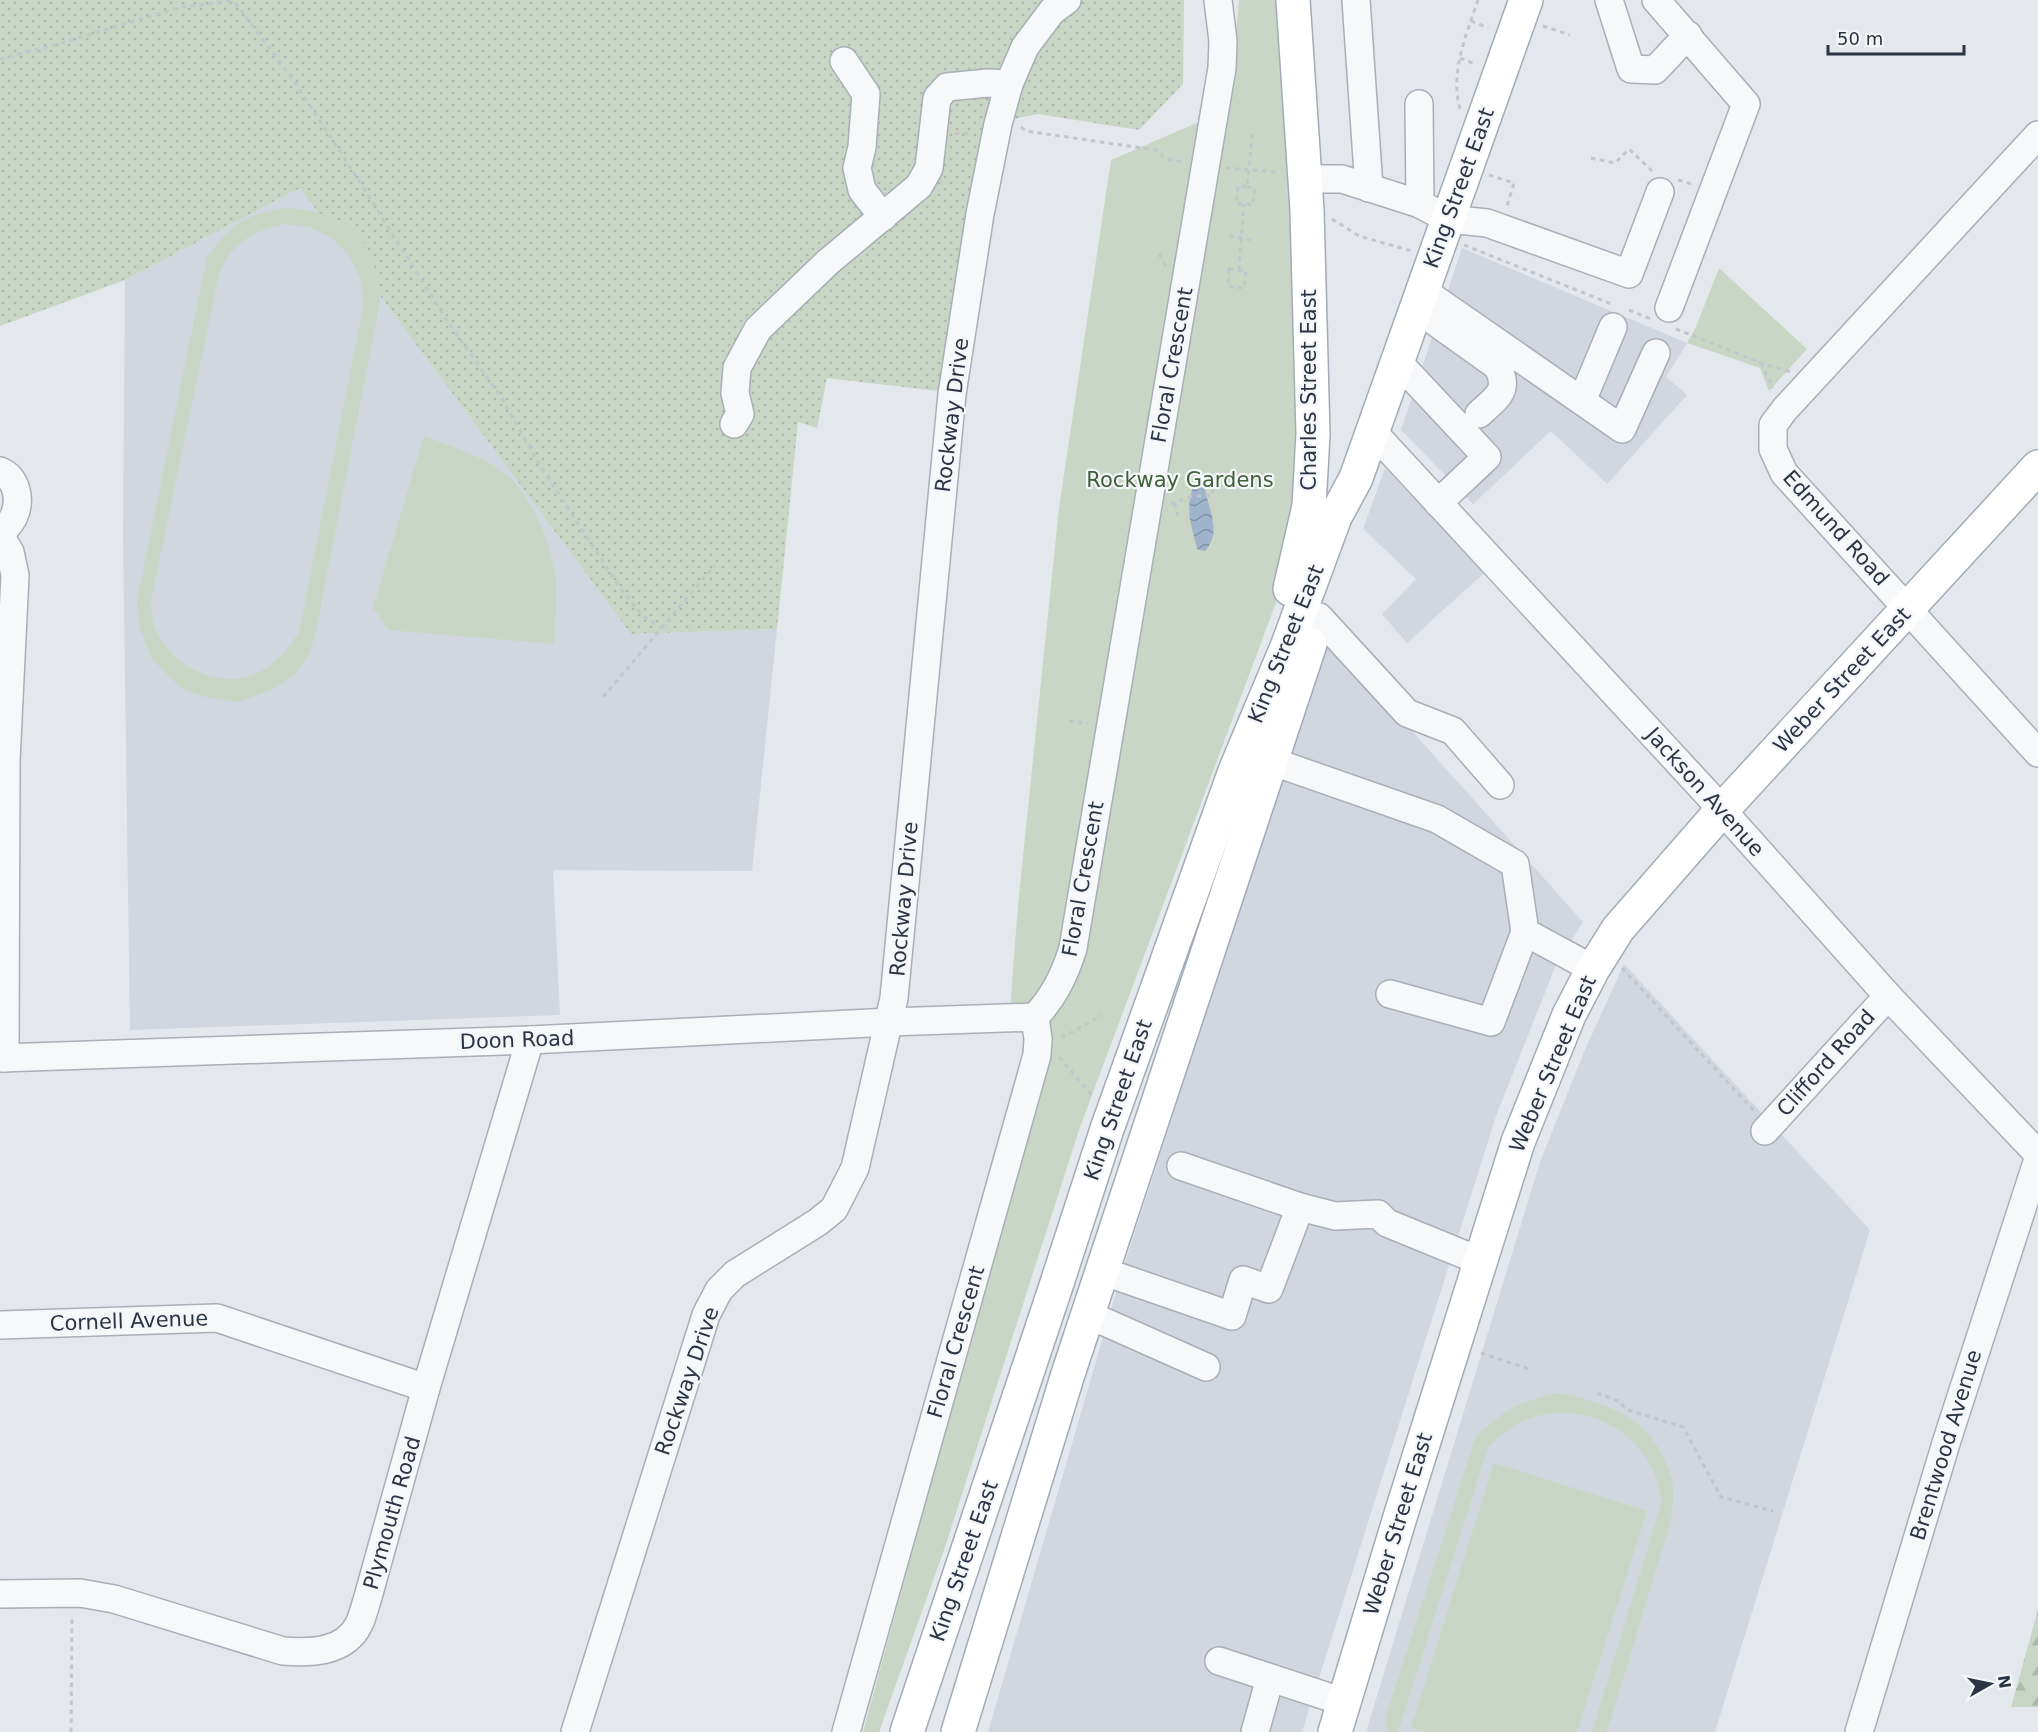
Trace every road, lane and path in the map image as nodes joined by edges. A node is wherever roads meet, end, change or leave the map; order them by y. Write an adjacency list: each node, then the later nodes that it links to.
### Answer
1 (1067, 0): 17 (street, Rockway Drive)
2 (1218, 0): 81 (street, Floral Crescent)
3 (1293, 0): 29 (main road, Charles Street East)
4 (1356, 0): 32 (street)
5 (1478, 0): 9 (path)
6 (1609, 0): 12 (street)
7 (1656, 0): 12 (street)
8 (1534, 13): 11 (path); 35 (main road, King Street East)
9 (1470, 21): 10 (path); 13 (path)
10 (1492, 29)
11 (1570, 35)
12 (1688, 36): 33 (street)
13 (1460, 58): 16 (path); 19 (path)
14 (0, 59): 67 (path)
15 (844, 61): 37 (street)
16 (1475, 64)
17 (1010, 84): 20 (street, Rockway Drive); 22 (street)
18 (1419, 104): 35 (street)
19 (1463, 119)
20 (998, 124): 22 (path); 25 (path); 82 (street, Rockway Drive)
21 (1254, 129): 27 (path)
22 (933, 134): 37 (street)
23 (2038, 135): 65 (street, Edmund Road)
24 (1592, 158): 30 (path)
25 (1186, 162)
26 (1219, 167): 27 (path)
27 (1248, 171): 29 (path); 31 (path)
28 (1488, 175): 38 (path)
29 (1295, 176): 32 (street); 72 (main road, Charles Street East)
30 (1665, 182): 33 (path); 38 (street)
31 (1247, 187): 34 (path); 34 (path)
32 (1369, 188): 35 (street)
33 (1713, 189): 45 (street)
34 (1245, 204): 40 (path)
35 (1434, 211): 38 (street); 44 (main road, King Street East)
36 (1327, 215): 42 (path)
37 (883, 217): 53 (street)
38 (1500, 227)
39 (1229, 236): 40 (path)
40 (1242, 238): 41 (path); 43 (path)
41 (1253, 240)
42 (1413, 249)
43 (1239, 270): 43 (path)
44 (1419, 299): 48 (main road, King Street East); 51 (street); 52 (street)
45 (1669, 308)
46 (1613, 327): 51 (street)
47 (1656, 353): 51 (street)
48 (1397, 361): 54 (main road, King Street East); 61 (street)
49 (1791, 372): 50 (path)
50 (1774, 390)
51 (1582, 401)
52 (1479, 414)
53 (734, 424)
54 (1372, 430): 57 (main road, King Street East); 61 (street, Jackson Avenue)
55 (2038, 467): 65 (main road, Weber Street East)
56 (0, 471): 63 (street)
57 (1356, 478): 66 (main road, King Street East); 72 (main road, King Street East)
58 (1212, 483): 59 (path)
59 (1190, 497)
60 (1175, 503): 62 (path)
61 (1438, 503): 74 (street, Jackson Avenue)
62 (1179, 521)
63 (0, 536): 70 (street)
64 (715, 566): 67 (path)
65 (1908, 610): 69 (street, Edmund Road); 74 (main road, Weber Street East)
66 (1319, 617): 71 (main road, King Street East); 73 (street)
67 (662, 628): 68 (path)
68 (603, 697)
69 (2038, 753)
70 (3, 761): 75 (street)
71 (1271, 761): 76 (street); 94 (main road, King Street East)
72 (1235, 771): 111 (main road, King Street East)
73 (1500, 784)
74 (1722, 810): 77 (main road, Weber Street East); 79 (street, Jackson Avenue)
75 (3, 828): 86 (street)
76 (1526, 932): 77 (street); 78 (street)
77 (1607, 968): 88 (path); 93 (main road, Weber Street East)
78 (1390, 994)
79 (1888, 996): 88 (street, Clifford Road); 89 (street, Jackson Avenue)
80 (1102, 1015): 83 (path)
81 (1035, 1017): 82 (street, Doon Road); 110 (street, Floral Crescent)
82 (890, 1022): 84 (street, Doon Road); 109 (street, Rockway Drive)
83 (1059, 1037)
84 (530, 1040): 86 (street, Doon Road); 100 (street, Plymouth Road)
85 (1057, 1055): 87 (path)
86 (2, 1058)
87 (1098, 1102)
88 (1765, 1131)
89 (2038, 1154)
90 (2038, 1159): 114 (street, Brentwood Avenue)
91 (1181, 1166): 92 (street)
92 (1300, 1207): 93 (street); 94 (street)
93 (1480, 1261): 107 (main road, Weber Street East)
94 (1102, 1271): 95 (main road, King Street East)
95 (1088, 1314): 98 (street); 112 (main road, King Street East)
96 (0, 1325): 100 (street, Cornell Avenue)
97 (1480, 1353): 99 (path)
98 (1206, 1367)
99 (1529, 1369)
100 (426, 1388): 103 (street, Plymouth Road)
101 (1597, 1393): 102 (path)
102 (1773, 1510)
103 (0, 1594)
104 (72, 1610): 108 (path)
105 (1219, 1661): 106 (street)
106 (1270, 1678): 107 (street); 113 (street)
107 (1340, 1717)
108 (71, 1732)
109 (575, 1732)
110 (846, 1732)
111 (907, 1732)
112 (958, 1732)
113 (1255, 1732)
114 (1859, 1732)

